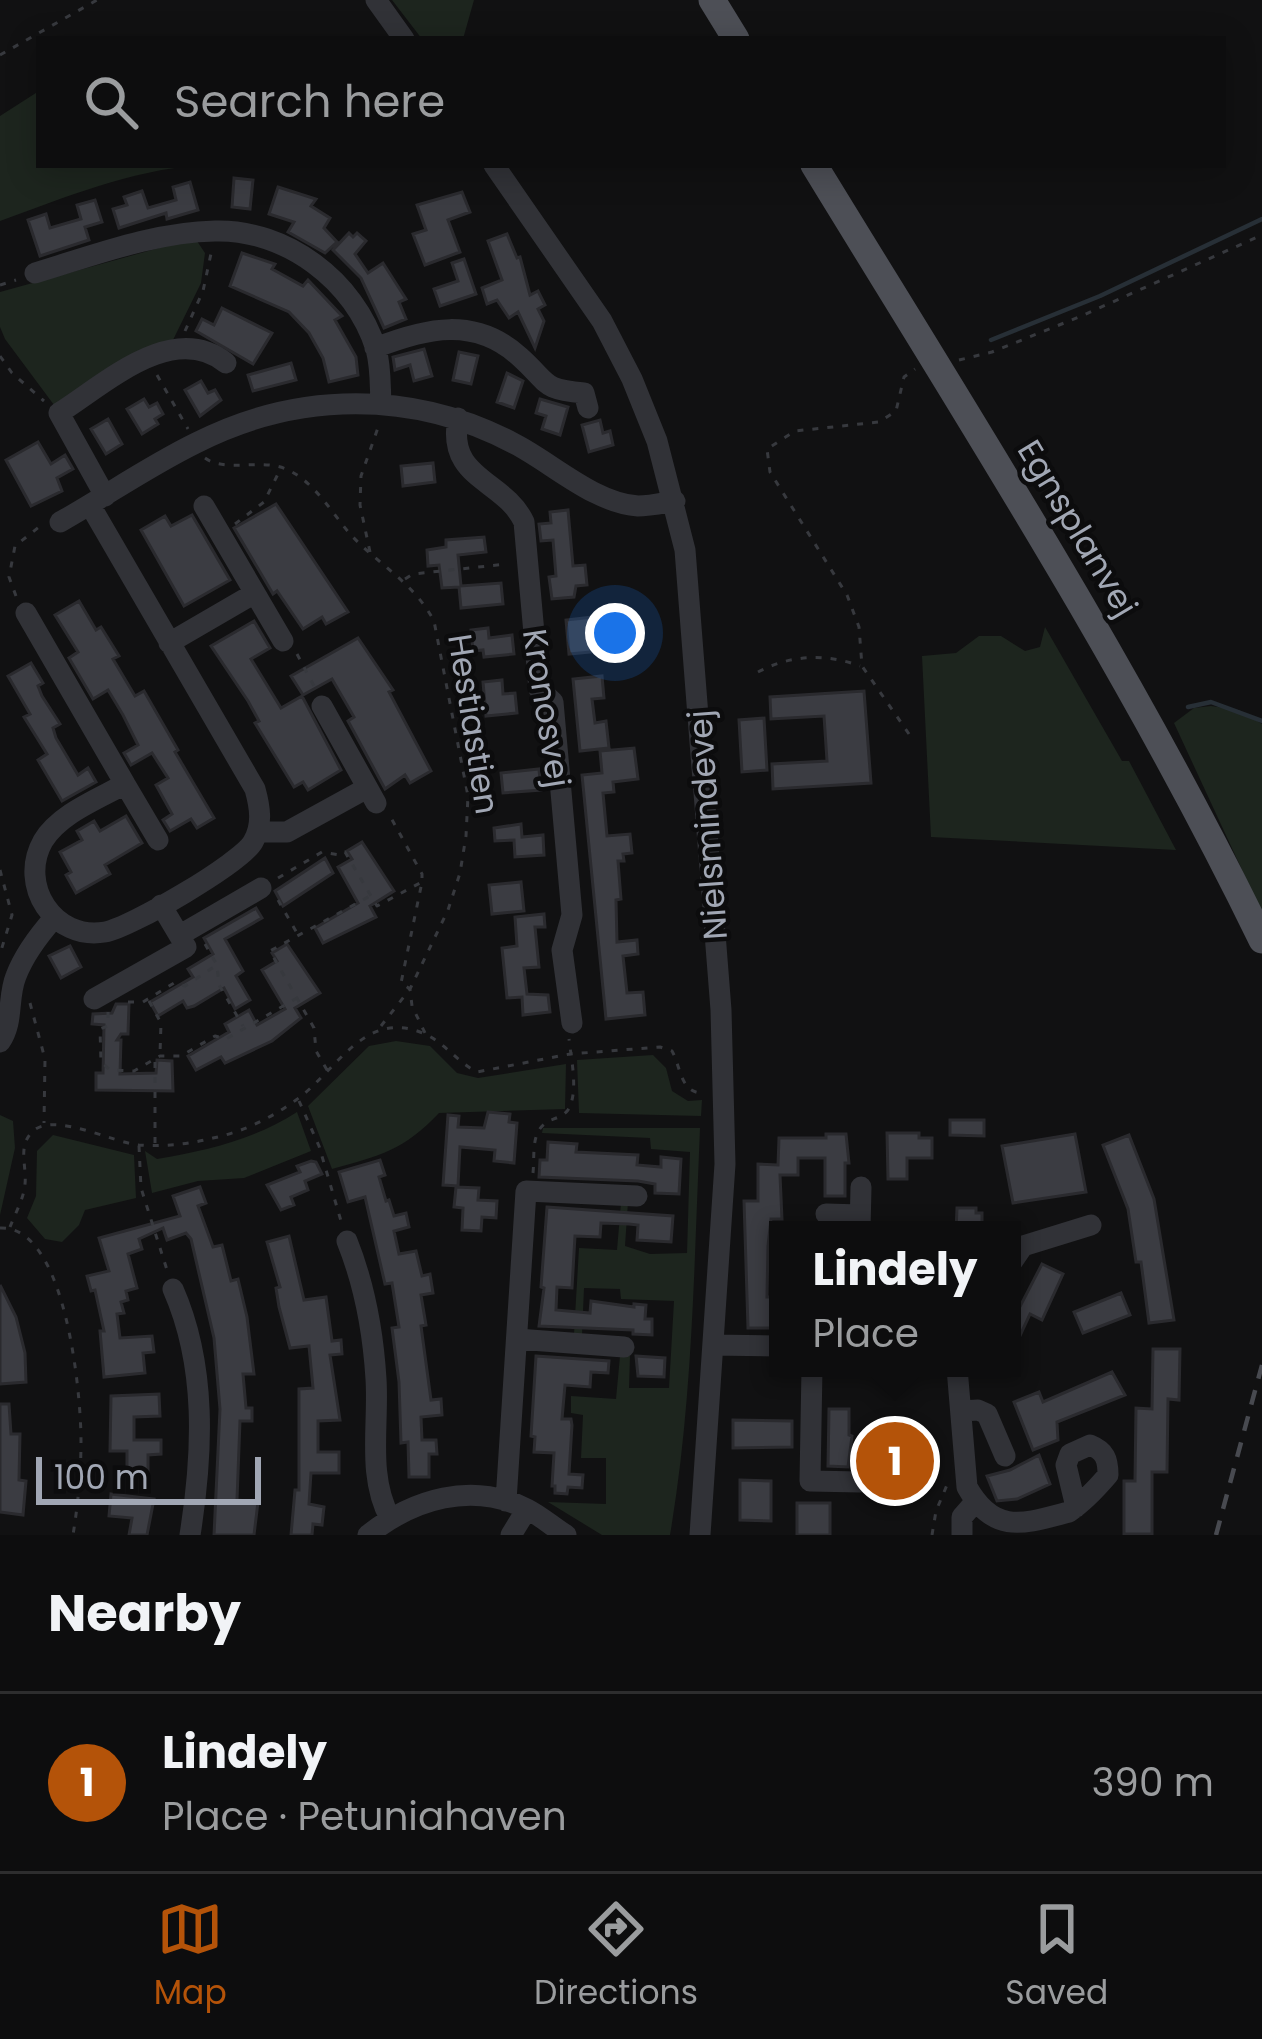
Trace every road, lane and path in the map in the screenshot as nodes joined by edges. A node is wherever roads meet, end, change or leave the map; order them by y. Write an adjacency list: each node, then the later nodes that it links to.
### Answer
1 (97, 0): 6 (path)
2 (376, 0): 4 (street)
3 (712, 0): 5 (main road)
4 (402, 36)
5 (734, 36)
6 (0, 55)
7 (496, 168): 25 (street, Nielsmindevej)
8 (816, 168): 16 (main road, Egnsplanvej)
9 (215, 231): 11 (street); 12 (street); 13 (path)
10 (1262, 235): 16 (path)
11 (35, 273)
12 (375, 348): 18 (street); 19 (street)
13 (176, 349): 15 (street); 17 (street)
14 (0, 356): 20 (path)
15 (147, 358): 20 (street); 22 (path)
16 (934, 361): 37 (path); 53 (main road, Egnsplanvej)
17 (226, 363)
18 (381, 404): 21 (street); 22 (street); 30 (path)
19 (588, 408)
20 (58, 412): 24 (street)
21 (458, 418): 25 (street); 31 (street, Kronosvej)
22 (196, 443): 23 (path); 24 (street)
23 (281, 466): 29 (path); 30 (path, Hestiastien)
24 (97, 501): 27 (street); 36 (street)
25 (675, 501): 69 (street, Nielsmindevej)
26 (204, 506): 29 (street)
27 (60, 522)
28 (32, 532): 34 (path)
29 (219, 532): 33 (street)
30 (370, 553): 32 (path, Hestiastien)
31 (528, 563): 32 (path); 61 (street, Kronosvej)
32 (404, 581): 56 (path, Hestiastien)
33 (255, 593): 35 (street); 36 (street)
34 (26, 613): 41 (street)
35 (283, 641): 39 (path)
36 (169, 643): 43 (street)
37 (862, 666): 38 (path); 40 (path)
38 (758, 672)
39 (322, 706): 42 (street)
40 (909, 734)
41 (125, 784): 44 (street); 50 (street)
42 (372, 795): 43 (street); 46 (path)
43 (258, 832): 49 (street)
44 (158, 840)
45 (0, 870): 54 (path)
46 (422, 882): 48 (path); 56 (path)
47 (265, 886): 48 (path); 51 (street); 52 (path)
48 (370, 896): 52 (path)
49 (161, 905): 50 (street); 51 (street)
50 (54, 918): 59 (street)
51 (188, 931): 55 (path); 57 (street)
52 (298, 935): 58 (path)
53 (1262, 940)
54 (0, 955)
55 (217, 965): 60 (path); 62 (path)
56 (410, 989): 63 (path, Hestiastien); 64 (path)
57 (102, 998): 60 (path); 67 (path)
58 (297, 998): 62 (path); 68 (path)
59 (12, 999): 65 (street); 71 (path)
60 (148, 999): 67 (path)
61 (572, 1023): 66 (path)
62 (244, 1028): 67 (path)
63 (379, 1029): 64 (path); 68 (path, Hestiastien)
64 (426, 1034): 66 (path)
65 (0, 1042)
66 (570, 1054): 69 (path); 75 (path)
67 (158, 1057): 73 (path)
68 (329, 1071): 70 (path, Hestiastien)
69 (724, 1092): 87 (street, Nielsmindevej)
70 (298, 1099): 73 (path, Hestiastien); 83 (path)
71 (44, 1125): 72 (path, Hestiastien); 81 (path)
72 (139, 1144): 73 (path, Hestiastien); 85 (path)
73 (155, 1144)
74 (861, 1187): 79 (street)
75 (526, 1191): 76 (street); 86 (street)
76 (637, 1196)
77 (826, 1214): 78 (street)
78 (856, 1221)
79 (860, 1221)
80 (1091, 1225): 84 (street)
81 (10, 1227): 82 (path); 102 (path)
82 (0, 1228)
83 (347, 1241): 100 (street)
84 (1021, 1249)
85 (173, 1289): 103 (street)
86 (518, 1339): 89 (street); 98 (street)
87 (713, 1345): 88 (street); 107 (street, Nielsmindevej)
88 (769, 1346)
89 (624, 1347)
90 (812, 1377): 95 (street)
91 (958, 1377): 92 (street)
92 (961, 1411): 93 (street); 97 (street)
93 (1006, 1456)
94 (786, 1480): 95 (street)
95 (809, 1481): 96 (street)
96 (860, 1482)
97 (976, 1502): 99 (street); 101 (street)
98 (517, 1505): 100 (street); 105 (street); 106 (street)
99 (1076, 1507)
100 (390, 1518): 104 (street)
101 (962, 1534)
102 (73, 1535)
103 (190, 1535)
104 (368, 1535)
105 (512, 1535)
106 (566, 1535)
107 (700, 1535)

